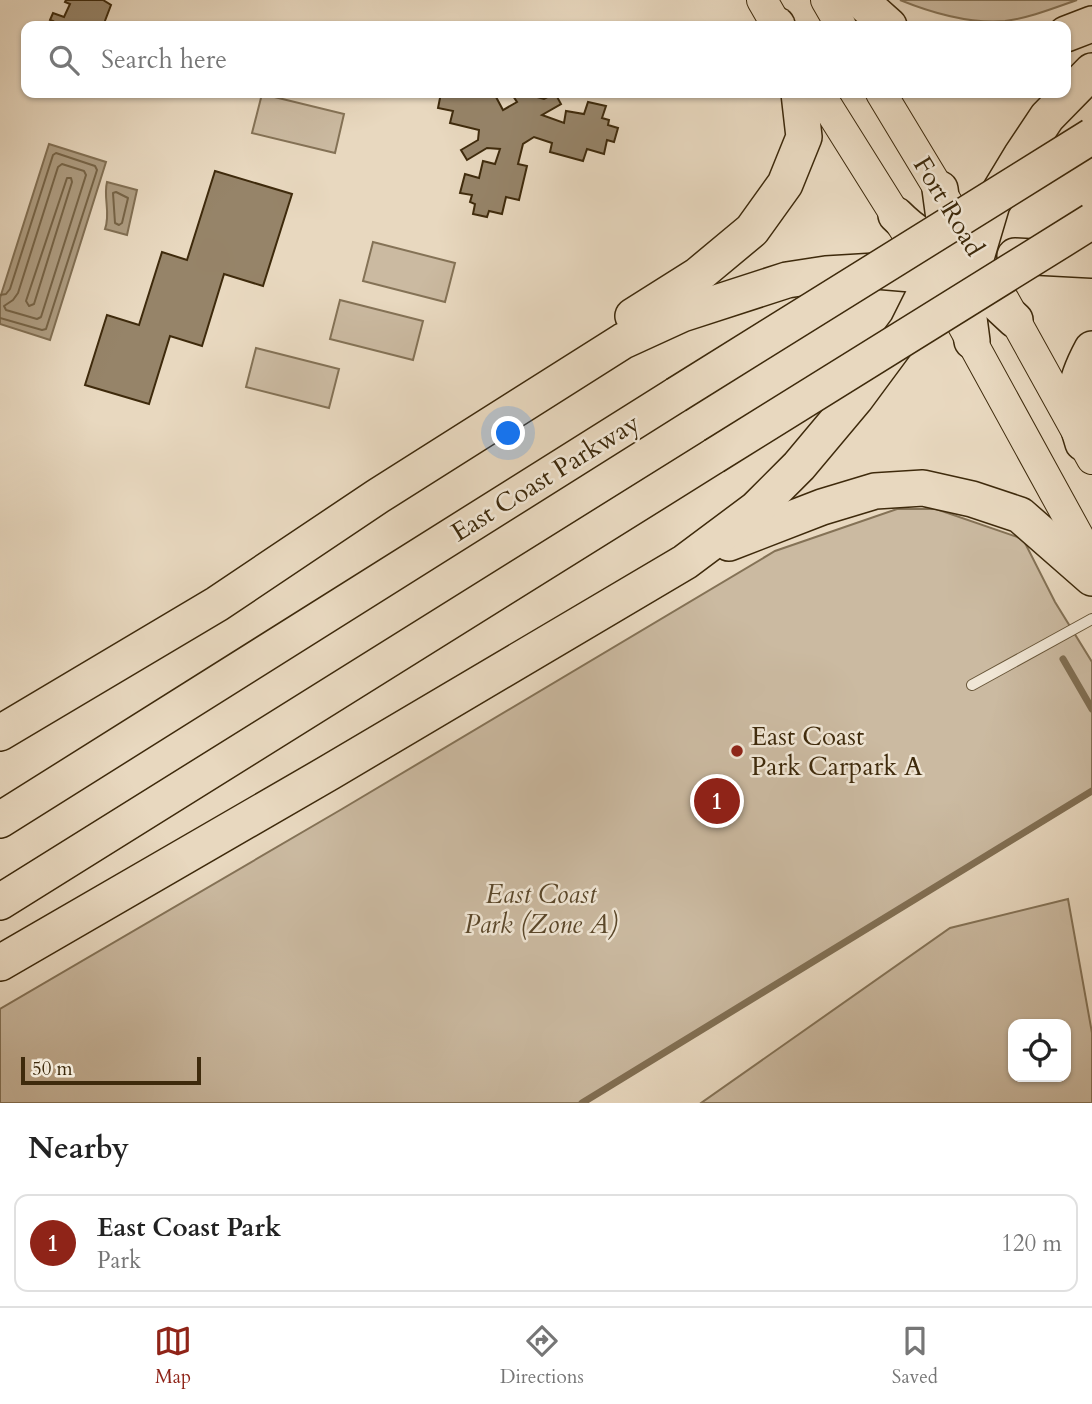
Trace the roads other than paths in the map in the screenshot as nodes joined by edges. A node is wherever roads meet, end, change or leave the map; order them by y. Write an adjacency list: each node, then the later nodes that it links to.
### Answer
1 (826, 0): 3 (main road)
2 (860, 0): 4 (highway)
3 (838, 21)
4 (883, 21)
5 (1092, 24): 6 (highway)
6 (1071, 32)
7 (1092, 71): 8 (highway)
8 (1071, 92)
9 (800, 98): 22 (highway)
10 (822, 98): 15 (main road, Fort Road)
11 (884, 98): 14 (main road, Fort Road)
12 (1066, 98): 18 (highway)
13 (1092, 136): 30 (highway, East Coast Parkway, bridge)
14 (940, 189): 18 (highway)
15 (896, 215): 18 (highway)
16 (1092, 221): 31 (highway, bridge)
17 (1092, 260): 18 (highway)
18 (956, 265): 19 (highway); 20 (highway); 22 (highway); 25 (highway)
19 (1015, 320): 23 (main road)
20 (972, 341): 24 (main road)
21 (1092, 349): 23 (highway)
22 (525, 404): 29 (highway)
23 (1088, 451)
24 (1092, 561)
25 (685, 562): 26 (highway); 32 (highway)
26 (1092, 578)
27 (1092, 619): 28 (lane)
28 (972, 685)
29 (0, 733)
30 (0, 820)
31 (0, 902)
32 (0, 964)

